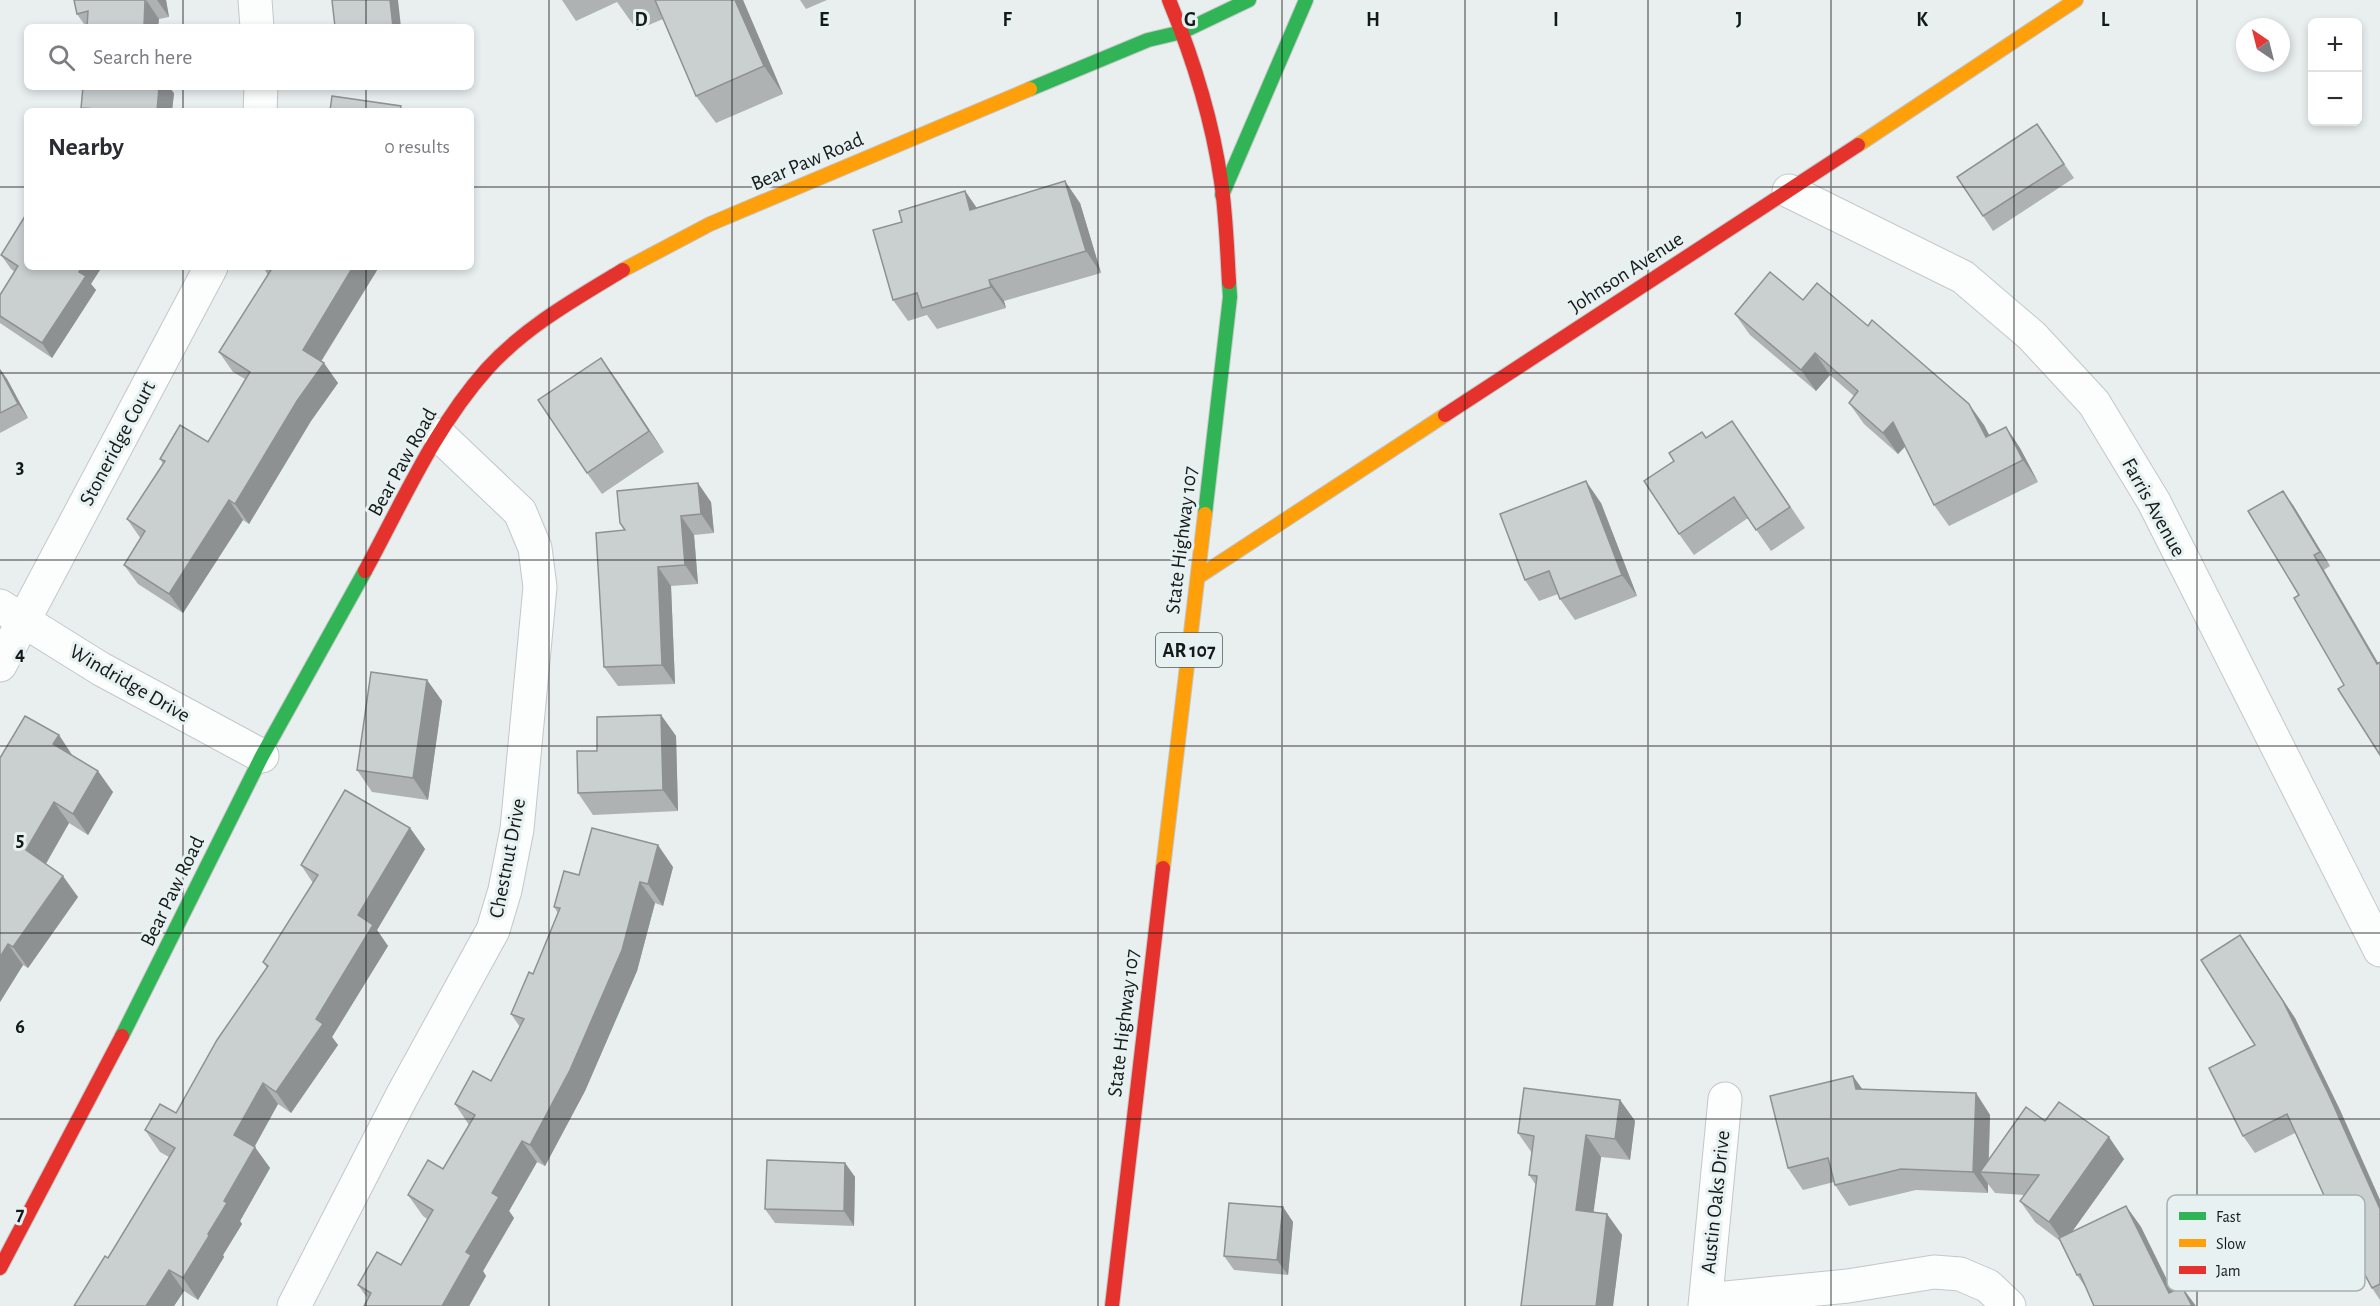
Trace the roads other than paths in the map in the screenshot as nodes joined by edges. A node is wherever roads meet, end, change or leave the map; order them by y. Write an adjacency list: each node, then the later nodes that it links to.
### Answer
1 (255, 0): 6 (street)
2 (1169, 0): 7 (street, State Highway 107 / AR 107)
3 (1249, 0): 7 (street, Bear Paw Road)
4 (1306, 0): 11 (street)
5 (2076, 0): 10 (street, Johnson Avenue)
6 (257, 24)
7 (1182, 32): 11 (street, State Highway 107 / AR 107); 13 (street, Bear Paw Road)
8 (261, 90): 9 (street)
9 (260, 108)
10 (1789, 191): 14 (street, Johnson Avenue); 18 (street, Farris Avenue)
11 (1222, 195): 14 (street, State Highway 107 / AR 107)
12 (209, 270): 15 (street, Stoneridge Court)
13 (439, 435): 17 (street, Bear Paw Road); 22 (street, Chestnut Drive)
14 (1198, 577): 23 (street, State Highway 107 / AR 107)
15 (12, 613): 16 (street, Stoneridge Court); 17 (street, Windridge Drive)
16 (0, 665)
17 (262, 756): 20 (street, Bear Paw Road)
18 (2380, 950)
19 (1725, 1099): 21 (street, Austin Oaks Drive)
20 (0, 1268)
21 (1705, 1303): 24 (street)
22 (294, 1306)
23 (1112, 1306)
24 (2008, 1306)

